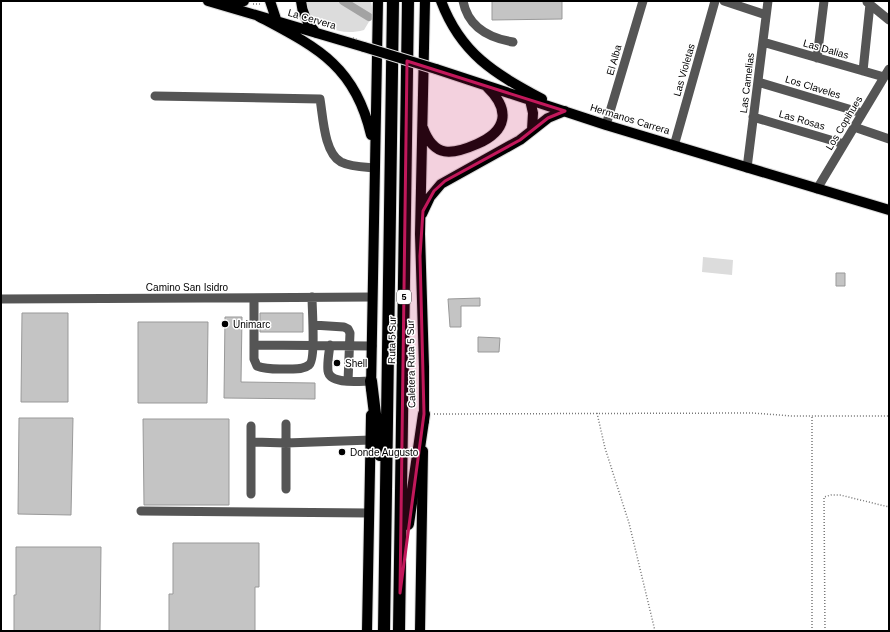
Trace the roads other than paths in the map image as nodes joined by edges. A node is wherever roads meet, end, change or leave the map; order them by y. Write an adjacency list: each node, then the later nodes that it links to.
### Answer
1 (208, 1): 17 (main road, La Cervera)
2 (244, 1): 17 (main road)
3 (270, 1): 21 (main road)
4 (301, 1): 22 (main road)
5 (378, 1): 44 (main road)
6 (393, 1): 69 (highway, Ruta 5 Sur / 5)
7 (408, 1): 72 (highway, Ruta 5 Sur / 5)
8 (425, 1): 38 (main road, Caletera Ruta 5 Sur)
9 (441, 1): 34 (main road)
10 (463, 1): 23 (street)
11 (643, 1): 37 (street, El Alba)
12 (716, 1): 43 (street, Las Violetas)
13 (724, 1): 18 (street)
14 (768, 1): 18 (street, Las Camelias)
15 (824, 1): 26 (street)
16 (869, 3): 20 (street); 28 (street)
17 (222, 6): 19 (main road, La Cervera)
18 (766, 15): 24 (street, Las Camelias)
19 (258, 16): 21 (main road, La Cervera); 44 (main road)
20 (889, 20)
21 (277, 22): 22 (main road, La Cervera)
22 (316, 32): 25 (main road, La Cervera)
23 (513, 42)
24 (763, 42): 26 (street, Las Dalias); 30 (street, Las Camelias)
25 (364, 47): 31 (main road, Hermanos Carrera, bridge)
26 (817, 58): 28 (street, Las Dalias)
27 (889, 69): 29 (street, Los Copihues)
28 (862, 71): 29 (street, Las Dalias)
29 (884, 77): 35 (street, Los Copihues)
30 (758, 82): 35 (street, Los Claveles); 36 (street, Las Camelias)
31 (486, 86): 33 (main road, Hermanos Carrera); 38 (main road)
32 (155, 96): 44 (street)
33 (530, 100): 34 (main road, Hermanos Carrera); 40 (main road)
34 (565, 111): 37 (main road, Hermanos Carrera); 40 (main road)
35 (862, 113): 39 (street, Los Copihues)
36 (753, 117): 42 (street, Las Rosas); 45 (street, Las Camelias)
37 (606, 125): 43 (main road, Hermanos Carrera)
38 (422, 126): 48 (main road, Caletera Ruta 5 Sur)
39 (854, 127): 41 (street); 42 (street, Los Copihues)
40 (532, 130): 48 (main road)
41 (889, 139)
42 (844, 144): 46 (street, Los Copihues)
43 (674, 146): 45 (main road, Hermanos Carrera)
44 (375, 163): 50 (main road)
45 (747, 168): 46 (main road, Hermanos Carrera)
46 (817, 189): 47 (main road, Hermanos Carrera)
47 (888, 208)
48 (420, 220): 61 (main road, Caletera Ruta 5 Sur)
49 (312, 297): 50 (street, Camino San Isidro); 51 (street, Camino San Isidro); 53 (street)
50 (372, 297): 58 (main road)
51 (254, 298): 52 (street, Camino San Isidro); 54 (street)
52 (1, 299)
53 (313, 325): 55 (street); 57 (street)
54 (254, 345): 55 (street); 55 (street)
55 (313, 345): 56 (street)
56 (330, 345): 57 (street); 59 (street)
57 (350, 345): 58 (street); 59 (street)
58 (372, 346): 60 (main road)
59 (348, 381): 60 (street)
60 (371, 381): 64 (main road); 69 (highway)
61 (424, 414): 72 (highway); 76 (main road, Caletera Ruta 5 Sur)
62 (286, 424): 66 (street)
63 (251, 426): 65 (street)
64 (371, 440): 66 (street); 71 (main road)
65 (251, 442): 66 (street); 68 (street)
66 (286, 443): 67 (street)
67 (286, 489)
68 (251, 494)
69 (386, 509): 74 (highway, Ruta 5 Sur / 5)
70 (141, 511): 71 (street)
71 (369, 513): 73 (main road)
72 (400, 593): 75 (highway, Ruta 5 Sur / 5)
73 (367, 631)
74 (384, 631)
75 (399, 631)
76 (420, 631)

